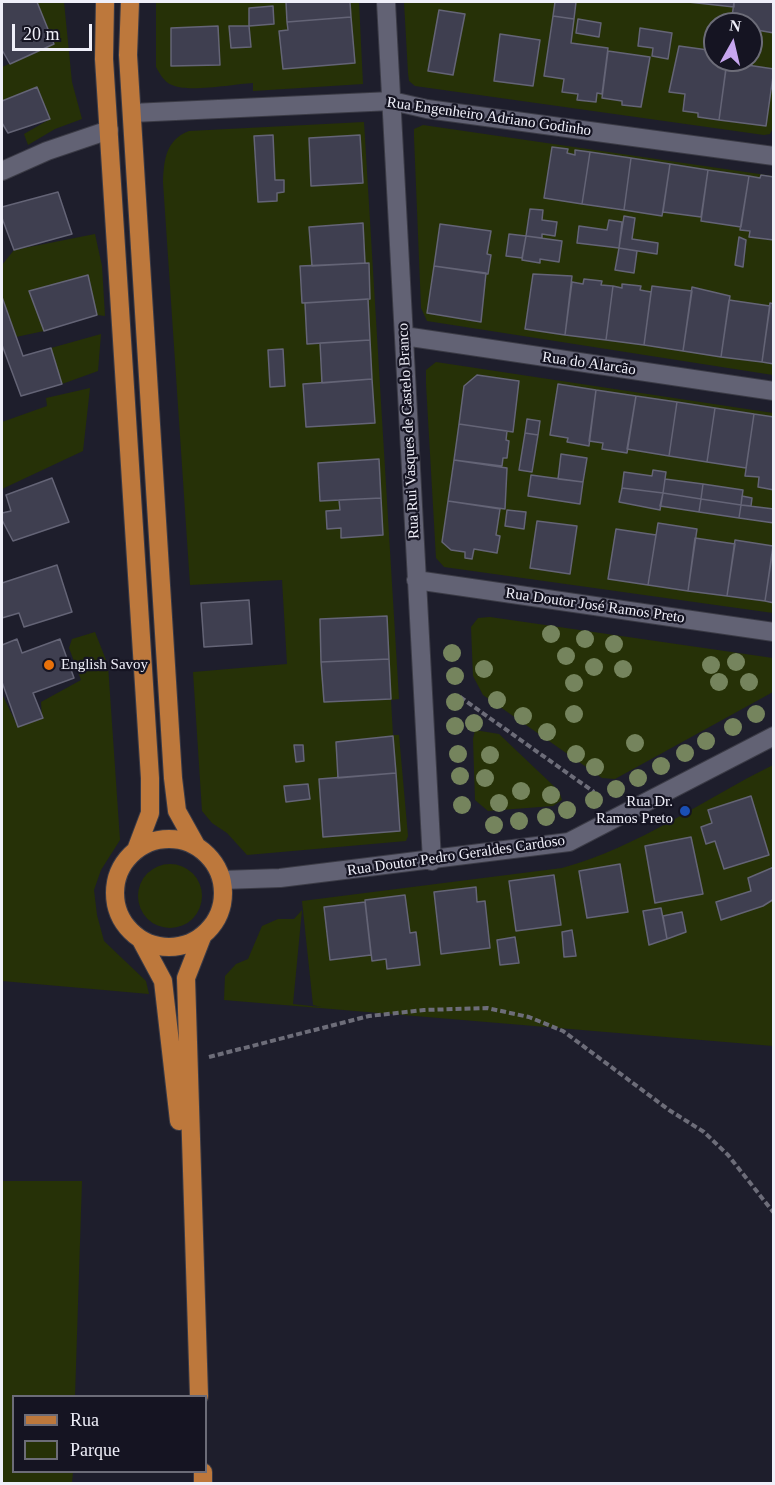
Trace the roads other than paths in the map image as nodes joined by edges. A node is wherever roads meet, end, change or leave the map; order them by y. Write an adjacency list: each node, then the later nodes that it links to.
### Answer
1 (105, 2): 6 (main road)
2 (130, 2): 5 (main road)
3 (386, 2): 4 (street, Rua Rui Vasques de Castelo Branco)
4 (392, 101): 5 (street, Rua Engenheiro Adriano Godinho); 7 (street, Rua Engenheiro Adriano Godinho); 9 (street, Rua Rui Vasques de Castelo Branco)
5 (132, 113): 14 (main road)
6 (109, 130): 8 (street); 15 (main road)
7 (774, 156)
8 (2, 171)
9 (404, 336): 10 (street, Rua do Alarcão); 11 (street, Rua Rui Vasques de Castelo Branco)
10 (774, 391)
11 (416, 580): 12 (street, Rua Doutor José Ramos Preto); 16 (street, Rua Rui Vasques de Castelo Branco)
12 (774, 632)
13 (774, 736): 16 (street, Rua Doutor Pedro Geraldes Cardoso)
14 (197, 847): 15 (main road); 17 (main road)
15 (136, 850): 19 (main road)
16 (432, 861): 17 (street, Rua Doutor Pedro Geraldes Cardoso)
17 (222, 880): 18 (main road)
18 (202, 937): 19 (main road); 20 (main road)
19 (141, 940): 20 (main road)
20 (192, 1236): 21 (main road)
21 (199, 1395)

